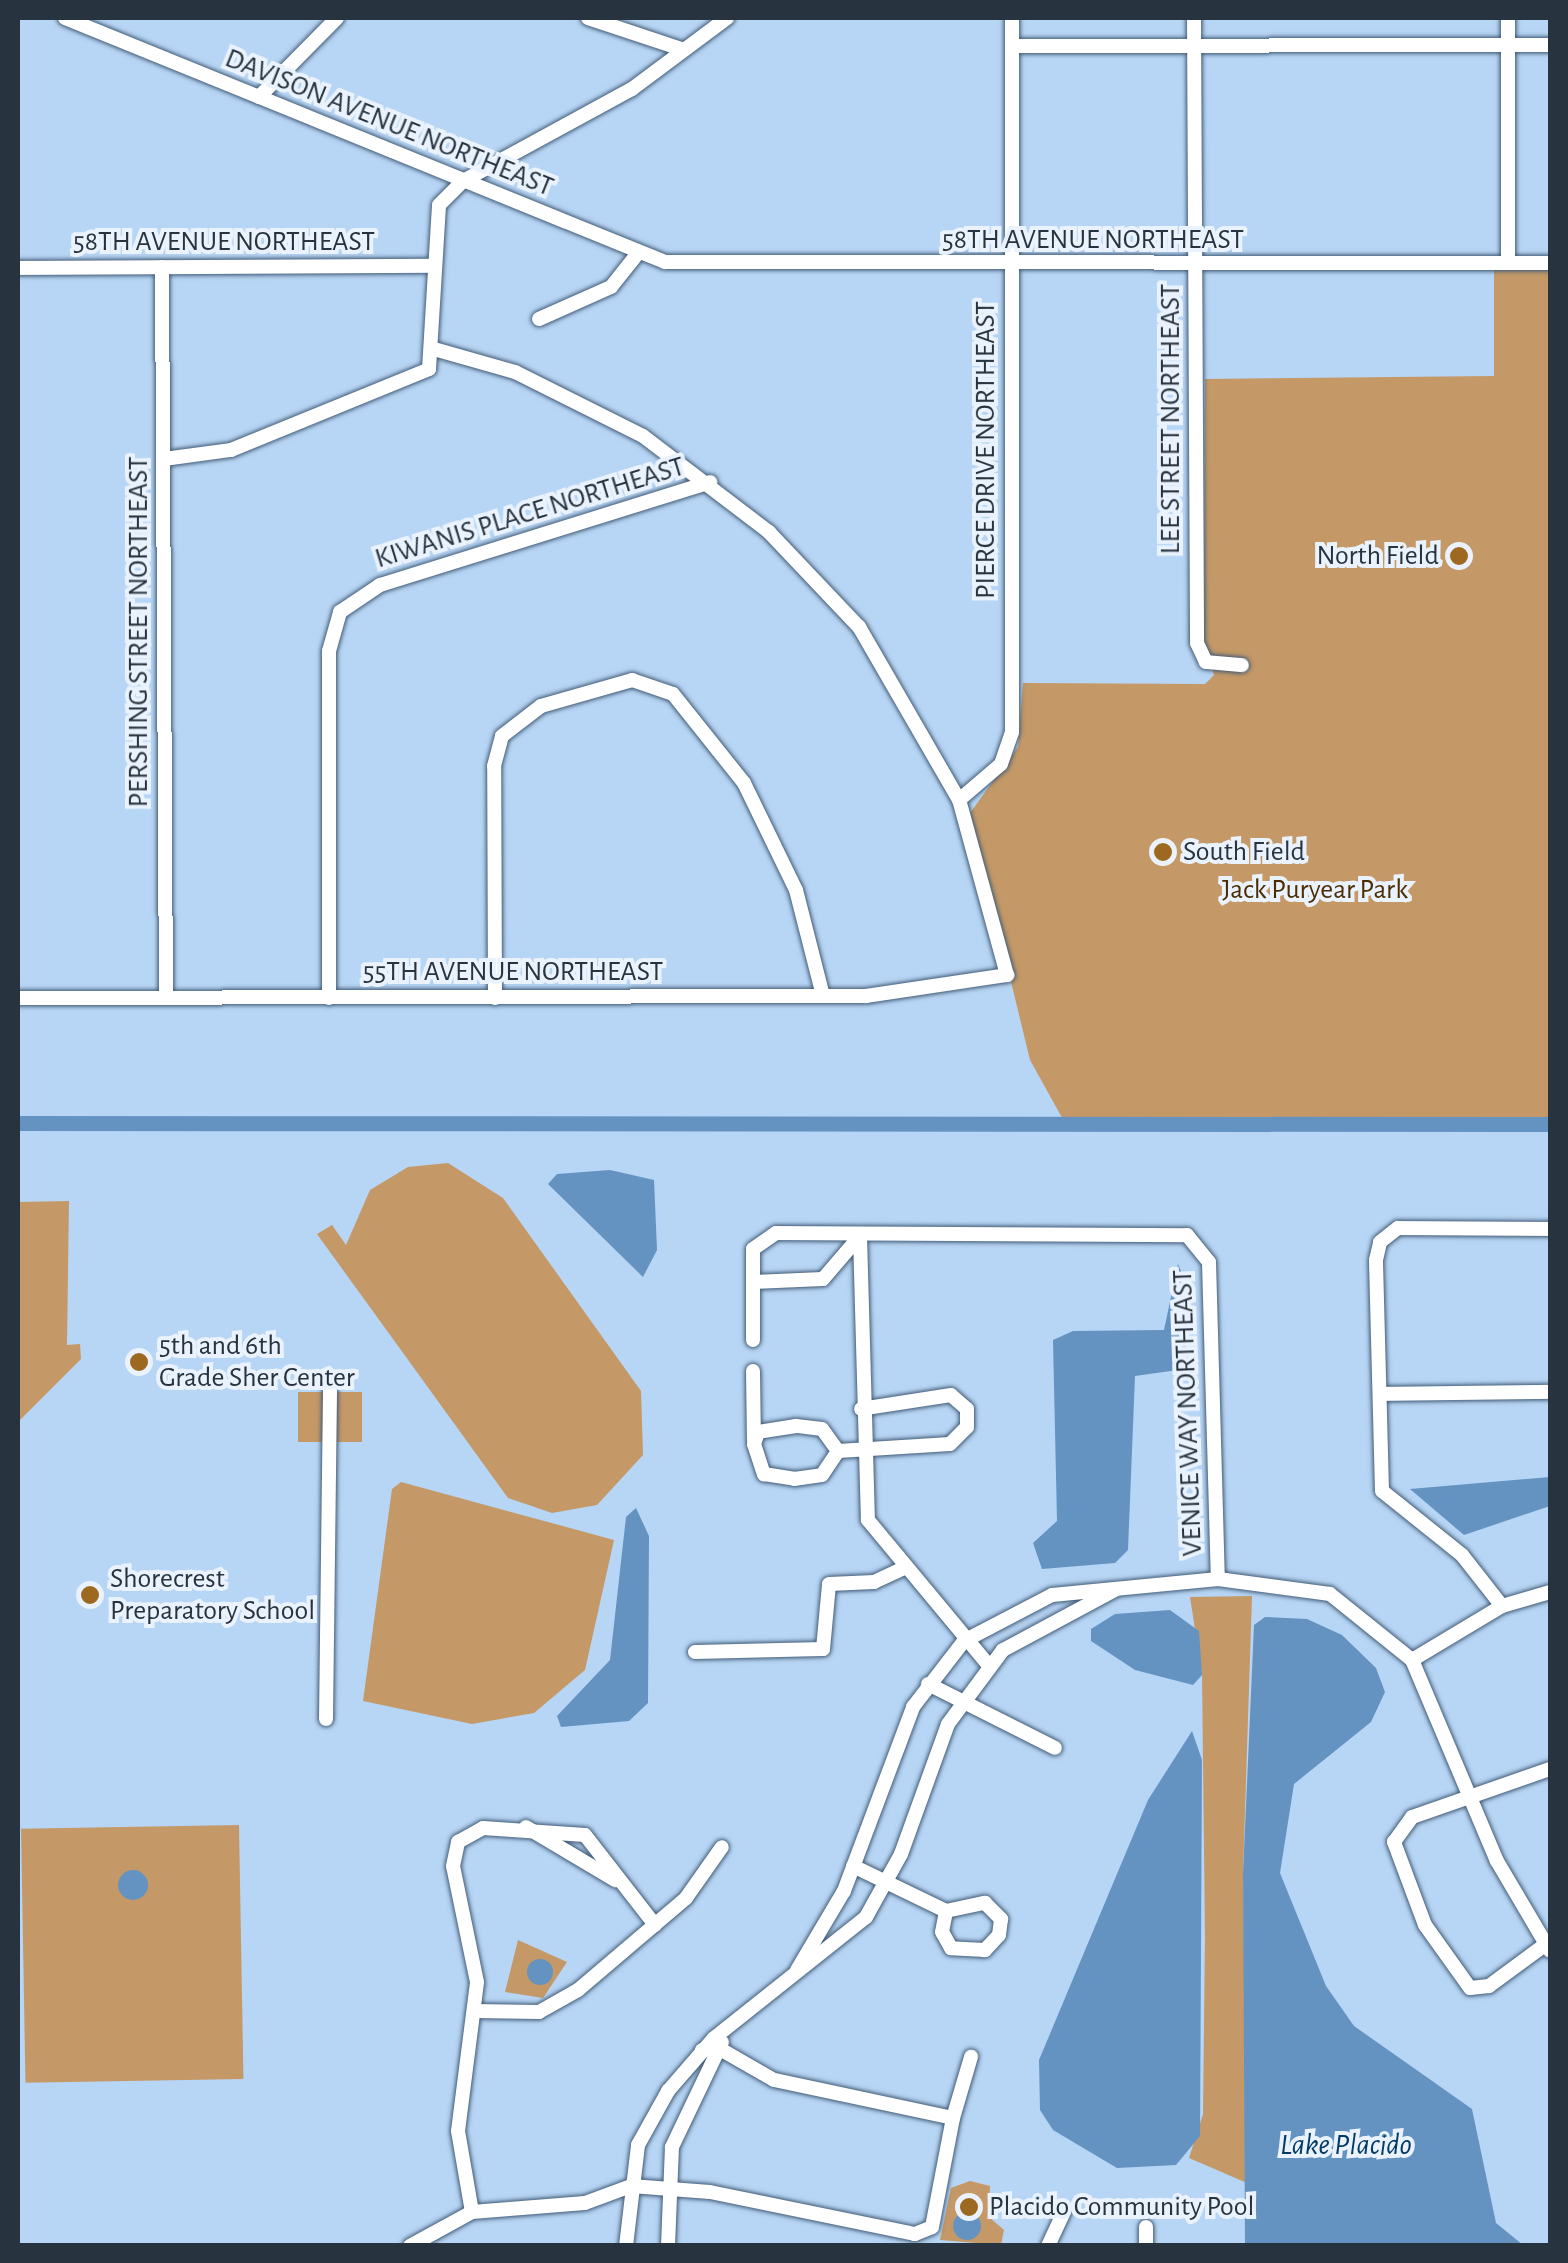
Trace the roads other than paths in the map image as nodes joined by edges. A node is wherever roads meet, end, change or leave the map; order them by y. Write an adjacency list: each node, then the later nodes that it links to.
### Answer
1 (65, 18): 8 (street, DAVISON AVENUE NORTHEAST)
2 (336, 18): 14 (street)
3 (588, 18): 13 (street)
4 (727, 18): 13 (street)
5 (1012, 18): 12 (street, PIERCE DRIVE NORTHEAST)
6 (1194, 18): 9 (street, LEE STREET NORTHEAST)
7 (1508, 18): 10 (street)
8 (98, 24): 14 (street, DAVISON AVENUE NORTHEAST)
9 (1195, 45): 10 (street); 12 (street); 20 (street, LEE STREET NORTHEAST)
10 (1508, 45): 11 (street); 17 (street)
11 (1550, 45)
12 (1012, 46): 19 (street, PIERCE DRIVE NORTHEAST)
13 (682, 49): 15 (street)
14 (260, 97): 15 (street, DAVISON AVENUE NORTHEAST)
15 (463, 180): 16 (street, DAVISON AVENUE NORTHEAST); 21 (street)
16 (638, 253): 19 (street, 58TH AVENUE NORTHEAST); 24 (street)
17 (1508, 263): 18 (street, 58TH AVENUE NORTHEAST); 20 (street, 58TH AVENUE NORTHEAST)
18 (1550, 263)
19 (1010, 264): 20 (street, 58TH AVENUE NORTHEAST); 29 (street, PIERCE DRIVE NORTHEAST)
20 (1196, 264): 28 (street, LEE STREET NORTHEAST)
21 (432, 266): 22 (street, 58TH AVENUE NORTHEAST); 25 (street)
22 (162, 267): 23 (street, 58TH AVENUE NORTHEAST); 26 (street, PERSHING STREET NORTHEAST)
23 (18, 268)
24 (547, 294)
25 (431, 348): 26 (street); 27 (street)
26 (164, 459): 32 (street, PERSHING STREET NORTHEAST)
27 (710, 482): 29 (street); 33 (street, KIWANIS PLACE NORTHEAST)
28 (1242, 665)
29 (958, 800): 30 (street, 55TH AVENUE NORTHEAST)
30 (823, 996): 34 (street, 55TH AVENUE NORTHEAST); 34 (street)
31 (18, 998): 32 (street, 55TH AVENUE NORTHEAST)
32 (166, 998): 33 (street, 55TH AVENUE NORTHEAST)
33 (329, 998): 34 (street, 55TH AVENUE NORTHEAST)
34 (495, 998)
35 (1550, 1229): 42 (street)
36 (860, 1236): 37 (street); 37 (street); 43 (street); 48 (street, VENICE WAY NORTHEAST)
37 (753, 1282): 38 (street)
38 (753, 1340)
39 (753, 1371): 44 (street)
40 (330, 1390): 58 (street)
41 (1550, 1392): 42 (street)
42 (1381, 1394): 51 (street)
43 (861, 1409): 45 (street); 45 (street)
44 (754, 1444): 46 (street); 46 (street)
45 (861, 1446): 46 (street); 47 (street)
46 (838, 1452)
47 (902, 1569): 52 (street); 53 (street)
48 (1218, 1580): 49 (street); 54 (street)
49 (1125, 1586): 52 (street); 55 (street)
50 (1550, 1592): 51 (street)
51 (1502, 1606): 54 (street)
52 (964, 1641): 55 (street); 56 (street)
53 (695, 1652)
54 (1412, 1660): 61 (street)
55 (989, 1666): 57 (street)
56 (928, 1684): 57 (street); 64 (street)
57 (962, 1702): 59 (street); 66 (street)
58 (326, 1719)
59 (1055, 1748)
60 (1550, 1769): 61 (street)
61 (1468, 1795): 69 (street); 69 (street)
62 (526, 1827): 65 (street); 65 (street); 71 (street)
63 (722, 1847): 68 (street)
64 (854, 1866): 66 (street); 70 (street)
65 (615, 1880): 68 (street)
66 (889, 1883): 67 (street); 70 (street)
67 (946, 1911): 67 (street)
68 (655, 1925): 71 (street)
69 (1548, 1948)
70 (797, 1970): 72 (street)
71 (474, 2011): 79 (street)
72 (725, 2032): 73 (street); 74 (street)
73 (720, 2049): 74 (street); 76 (street); 78 (street)
74 (702, 2050): 77 (street)
75 (971, 2057): 76 (street)
76 (954, 2118): 78 (street)
77 (626, 2190): 78 (street); 79 (street); 83 (street)
78 (664, 2190): 84 (street)
79 (472, 2212): 82 (street)
80 (1064, 2212): 85 (street)
81 (1146, 2227): 86 (street)
82 (410, 2246)
83 (626, 2246)
84 (668, 2246)
85 (1048, 2246)
86 (1146, 2246)

